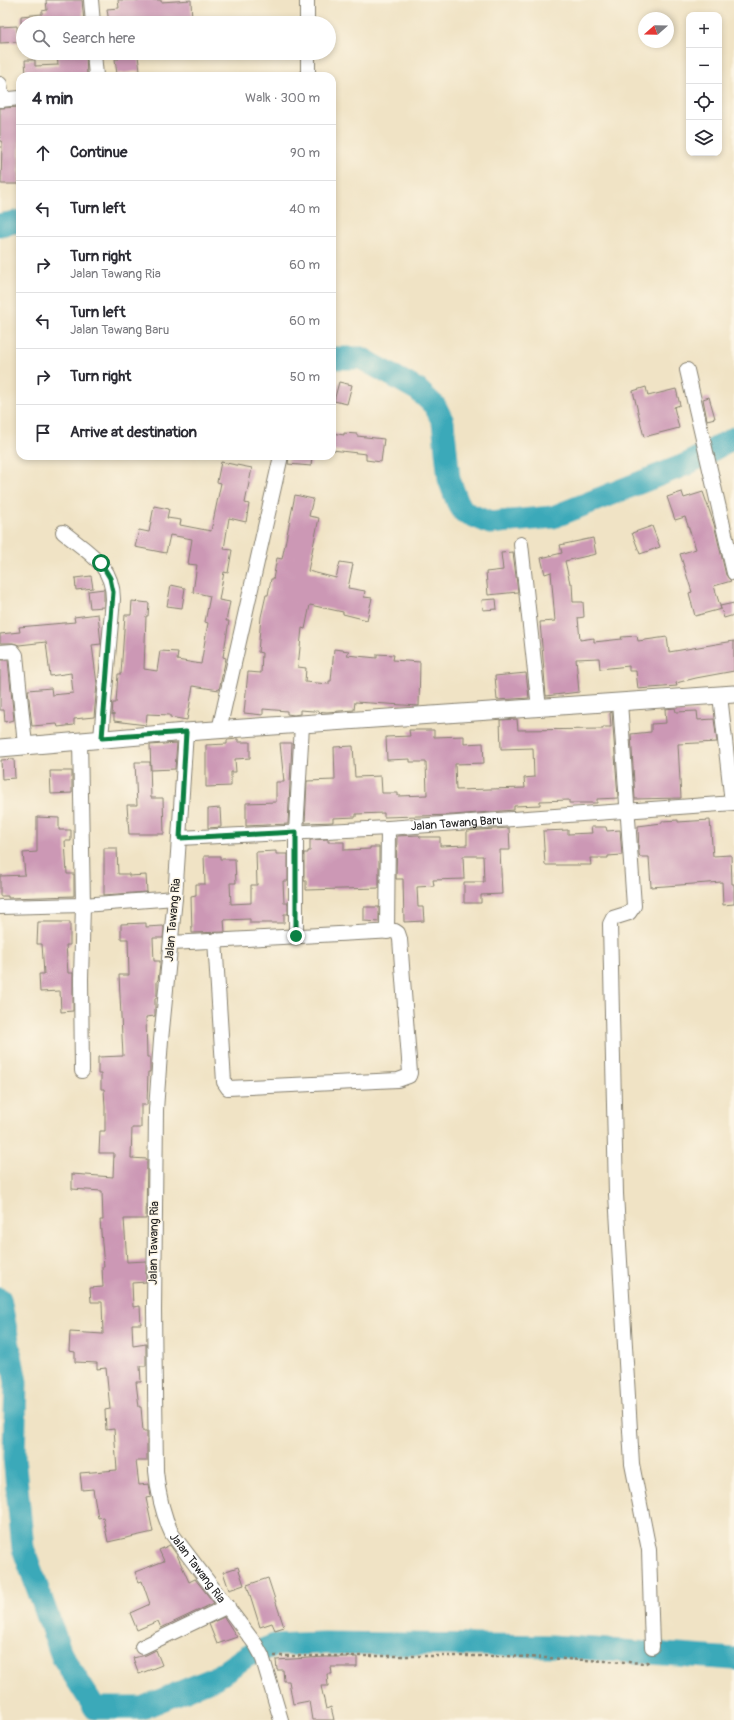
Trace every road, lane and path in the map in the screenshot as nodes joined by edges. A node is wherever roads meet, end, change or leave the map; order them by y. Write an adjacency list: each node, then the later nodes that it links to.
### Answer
1 (91, 0): 3 (street)
2 (307, 0): 4 (street)
3 (92, 16)
4 (307, 16)
5 (95, 60): 7 (street)
6 (308, 60): 8 (street)
7 (96, 72)
8 (308, 72)
9 (0, 84): 11 (street)
10 (16, 98): 11 (street)
11 (1, 100)
12 (687, 370): 16 (street)
13 (280, 460): 22 (street)
14 (63, 532): 24 (street)
15 (521, 544): 20 (street)
16 (734, 573)
17 (0, 652): 26 (street)
18 (727, 695): 19 (street); 28 (street)
19 (620, 702): 20 (street); 29 (street)
20 (539, 708): 21 (street)
21 (302, 725): 22 (street); 31 (street)
22 (219, 730): 23 (street)
23 (186, 732): 24 (street); 32 (street, Jalan Tawang Ria)
24 (102, 738): 25 (street)
25 (80, 740): 26 (street); 34 (street)
26 (25, 745): 27 (street)
27 (0, 748)
28 (733, 803): 29 (street, Jalan Tawang Baru)
29 (628, 811): 30 (street, Jalan Tawang Baru); 44 (street)
30 (388, 828): 31 (street, Jalan Tawang Baru); 36 (street)
31 (296, 832): 32 (street, Jalan Tawang Baru); 37 (street)
32 (180, 838): 33 (street, Jalan Tawang Ria)
33 (175, 898): 34 (street); 39 (street, Jalan Tawang Ria)
34 (83, 905): 35 (street); 40 (street)
35 (0, 907)
36 (387, 932): 37 (street); 38 (street)
37 (296, 936): 38 (street)
38 (215, 940): 39 (street)
39 (171, 943): 41 (street, Jalan Tawang Ria)
40 (82, 1071)
41 (228, 1606): 42 (street); 43 (street, Jalan Tawang Ria)
42 (142, 1647)
43 (260, 1652): 44 (path); 45 (street, Jalan Tawang Ria)
44 (652, 1654)
45 (281, 1720)

